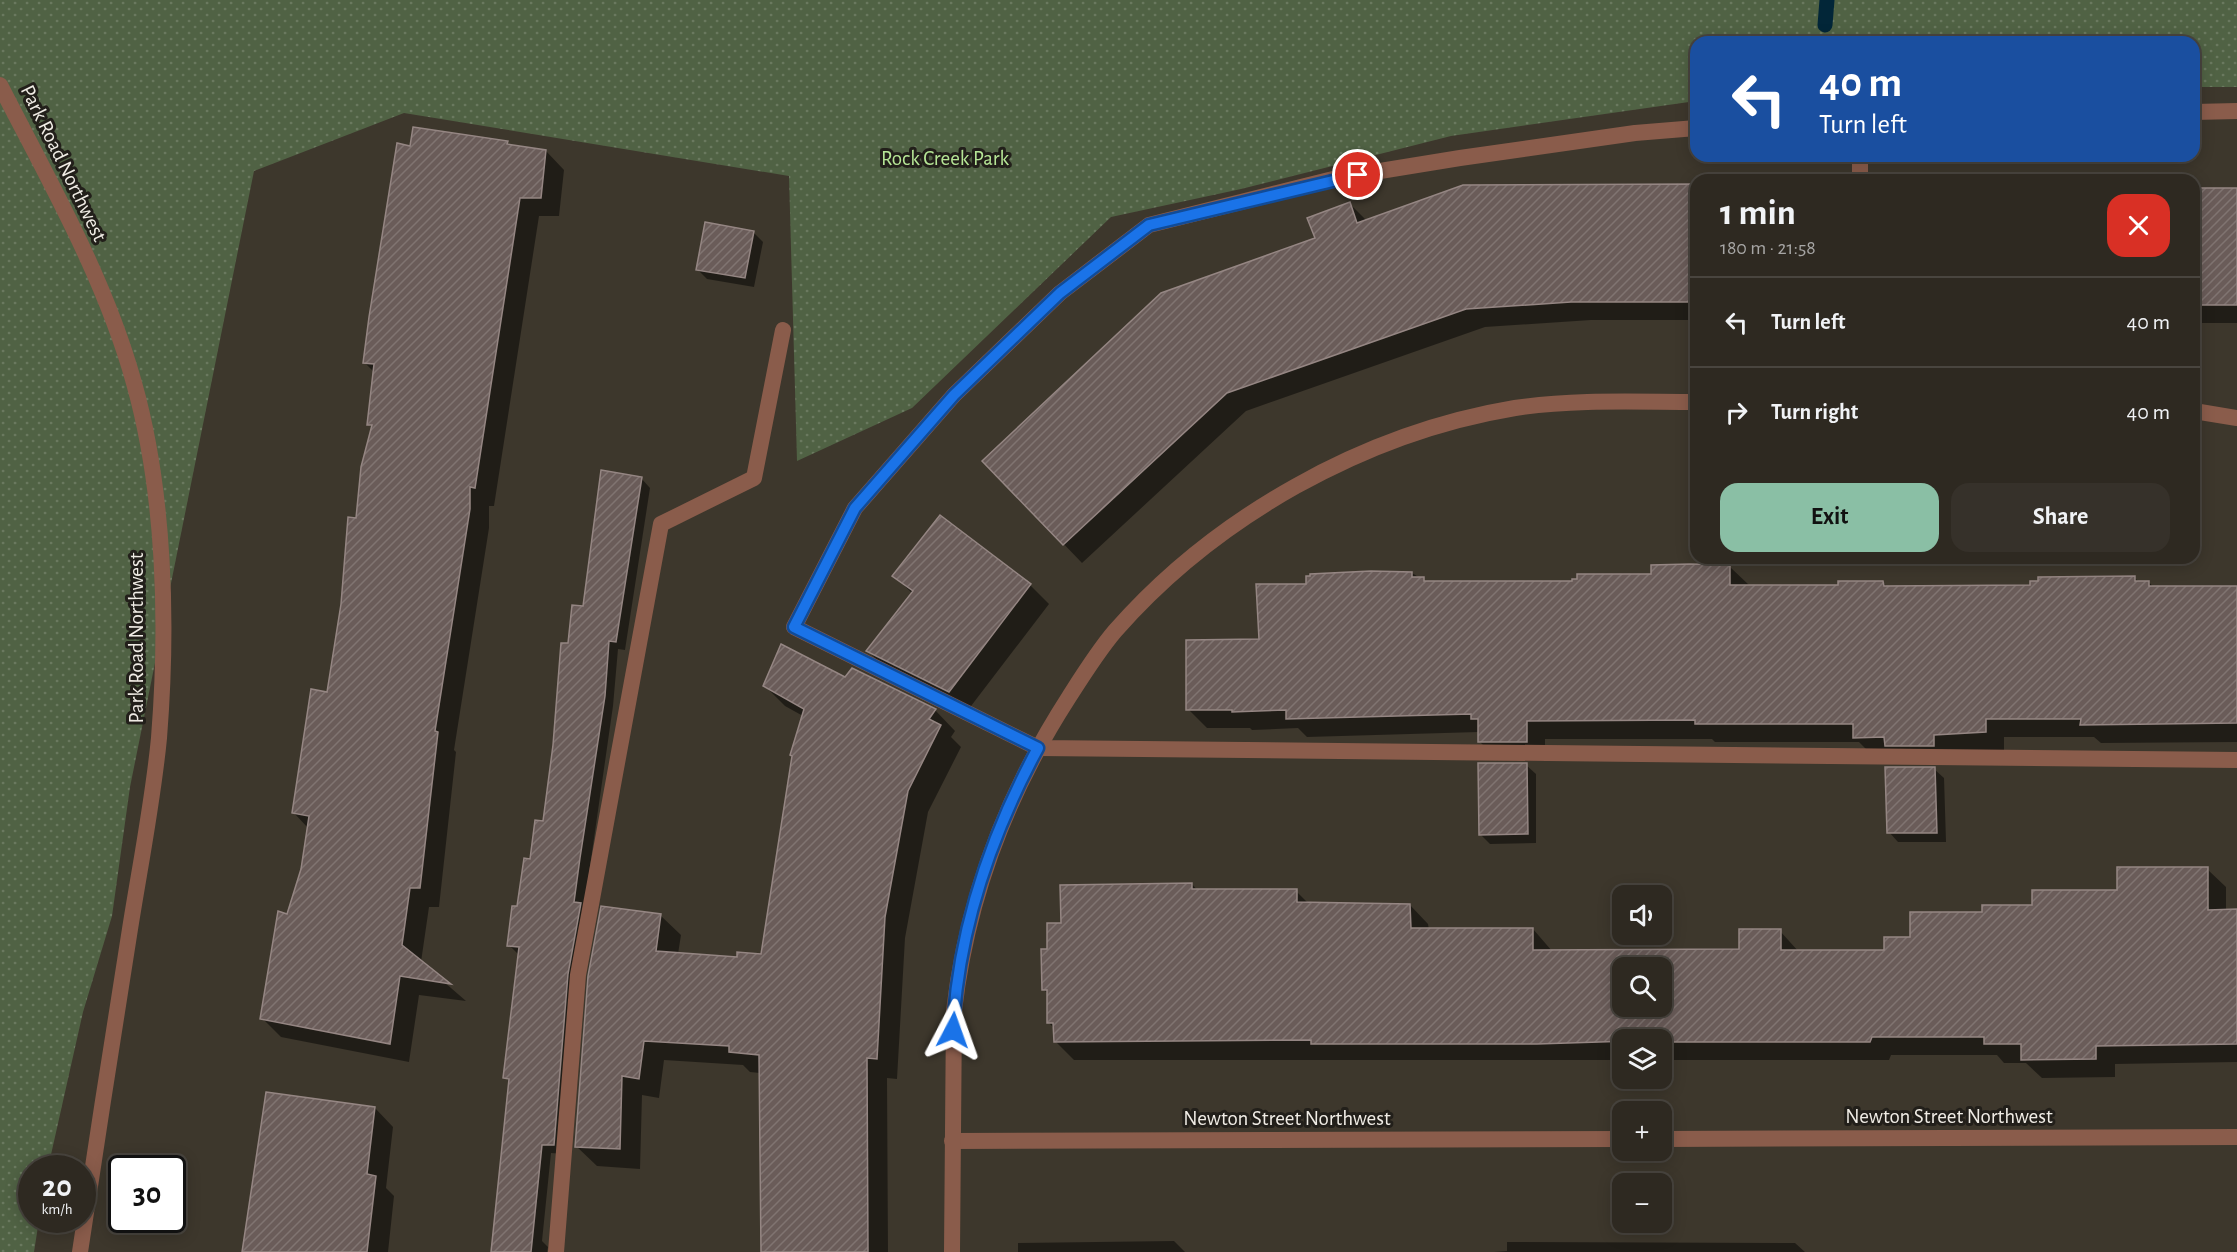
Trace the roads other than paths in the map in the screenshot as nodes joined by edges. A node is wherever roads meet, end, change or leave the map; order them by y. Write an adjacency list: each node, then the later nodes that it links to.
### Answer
1 (0, 85): 15 (street, Park Road Northwest)
2 (2237, 111): 3 (street)
3 (2200, 112)
4 (1690, 129): 9 (street)
5 (783, 330): 16 (street)
6 (1690, 402): 9 (street)
7 (2200, 412): 8 (street)
8 (2237, 418)
9 (1038, 748): 10 (street); 14 (street)
10 (2237, 760)
11 (2237, 1137): 13 (street, Newton Street Northwest)
12 (1612, 1139): 14 (street, Newton Street Northwest)
13 (1672, 1139)
14 (952, 1142): 17 (street)
15 (80, 1252)
16 (556, 1252)
17 (952, 1252)

